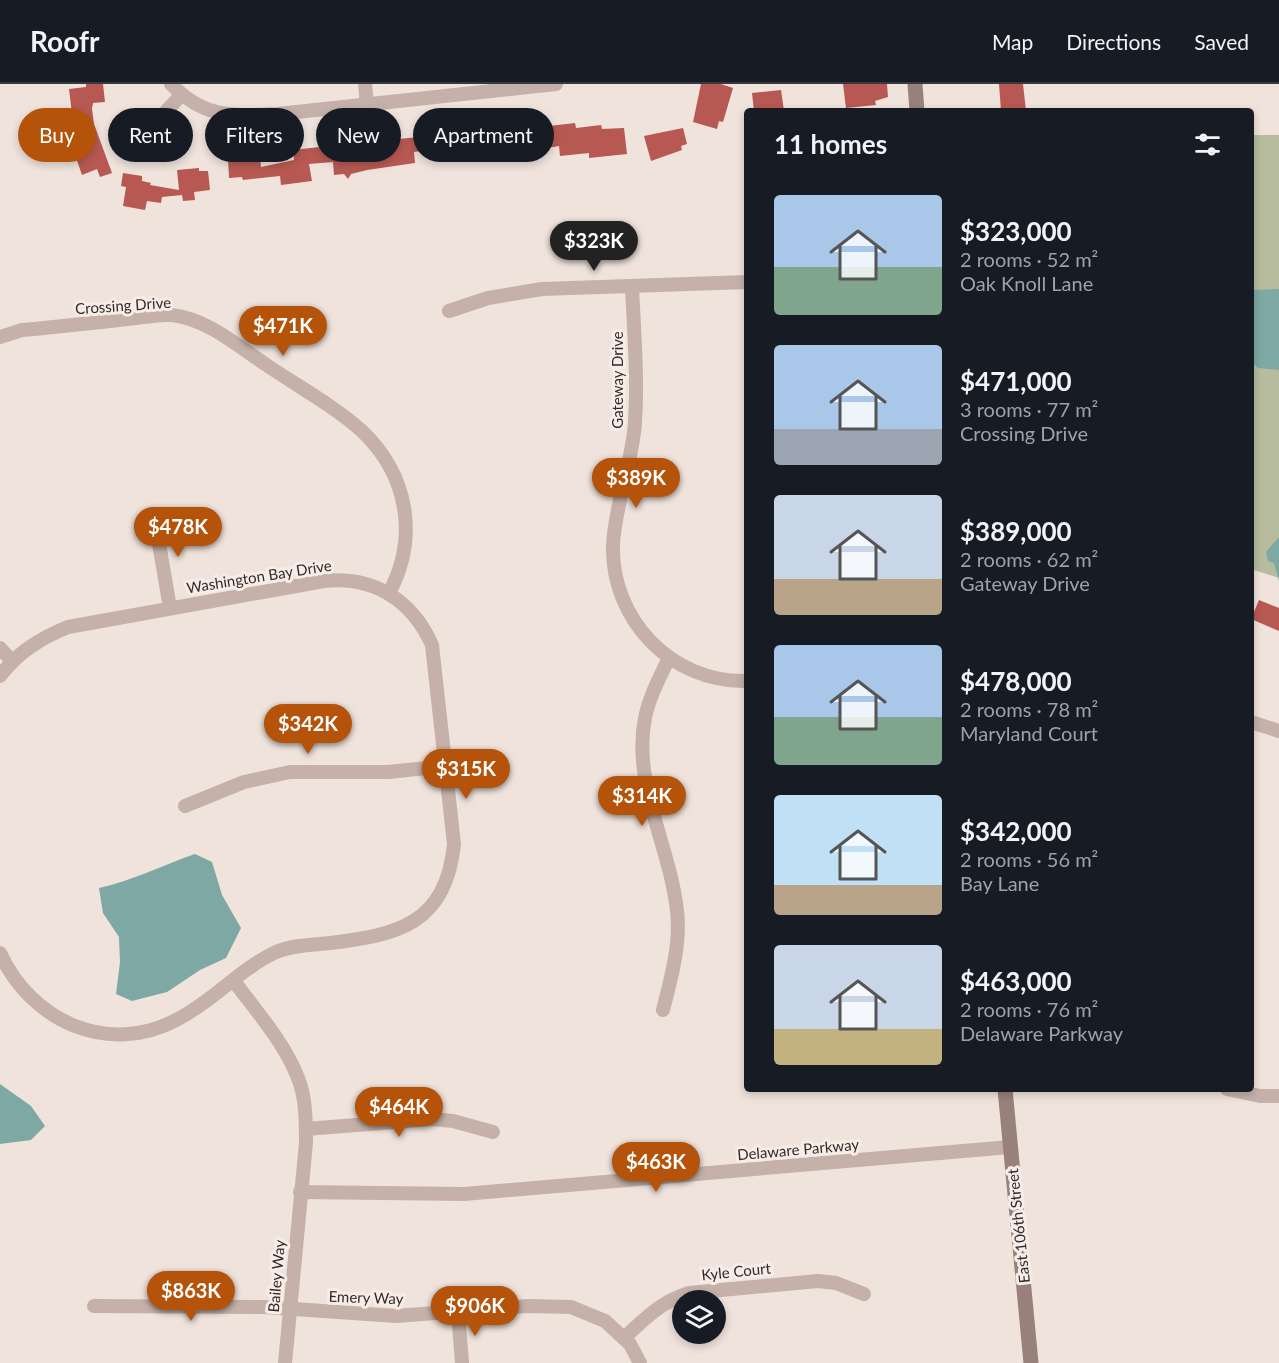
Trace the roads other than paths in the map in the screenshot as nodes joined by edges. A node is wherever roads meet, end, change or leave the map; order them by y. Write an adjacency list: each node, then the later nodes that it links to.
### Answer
1 (171, 84): 5 (street)
2 (364, 84): 6 (street)
3 (556, 84): 6 (street)
4 (915, 84): 8 (main road)
5 (181, 95): 6 (street); 7 (street)
6 (367, 105)
7 (169, 108)
8 (917, 108)
9 (744, 282): 10 (street)
10 (632, 286): 11 (street); 17 (street, Gateway Drive)
11 (449, 311)
12 (0, 337): 14 (street, Crossing Drive)
13 (154, 514): 15 (street)
14 (388, 593): 15 (street, Washington Bay Drive); 23 (street, Washington Bay Drive)
15 (170, 608): 18 (street, Washington Bay Drive)
16 (0, 648): 18 (street)
17 (669, 658): 20 (street, Gateway Drive); 27 (street)
18 (12, 661): 19 (street, Washington Bay Drive)
19 (0, 676)
20 (744, 681)
21 (1254, 723): 22 (street)
22 (1279, 731)
23 (446, 766): 24 (street); 26 (street, Washington Bay Drive)
24 (184, 806)
25 (0, 952): 26 (street, Washington Bay Drive)
26 (234, 981): 31 (street, Bailey Way)
27 (663, 1010)
28 (1005, 1092): 33 (main road, East 106th Street)
29 (1241, 1092): 30 (street)
30 (1279, 1095)
31 (306, 1129): 32 (street); 34 (street, Bailey Way)
32 (493, 1132)
33 (1010, 1147): 34 (street, Delaware Parkway); 43 (main road, East 106th Street)
34 (300, 1192): 37 (street, Bailey Way)
35 (864, 1294): 39 (street, Kyle Court)
36 (94, 1306): 37 (street, Emery Way)
37 (290, 1309): 38 (street, Emery Way); 40 (street, Bailey Way)
38 (458, 1313): 39 (street, Emery Way); 41 (street)
39 (624, 1338): 42 (street, Emery Way)
40 (285, 1363)
41 (462, 1363)
42 (640, 1363)
43 (1031, 1363)

